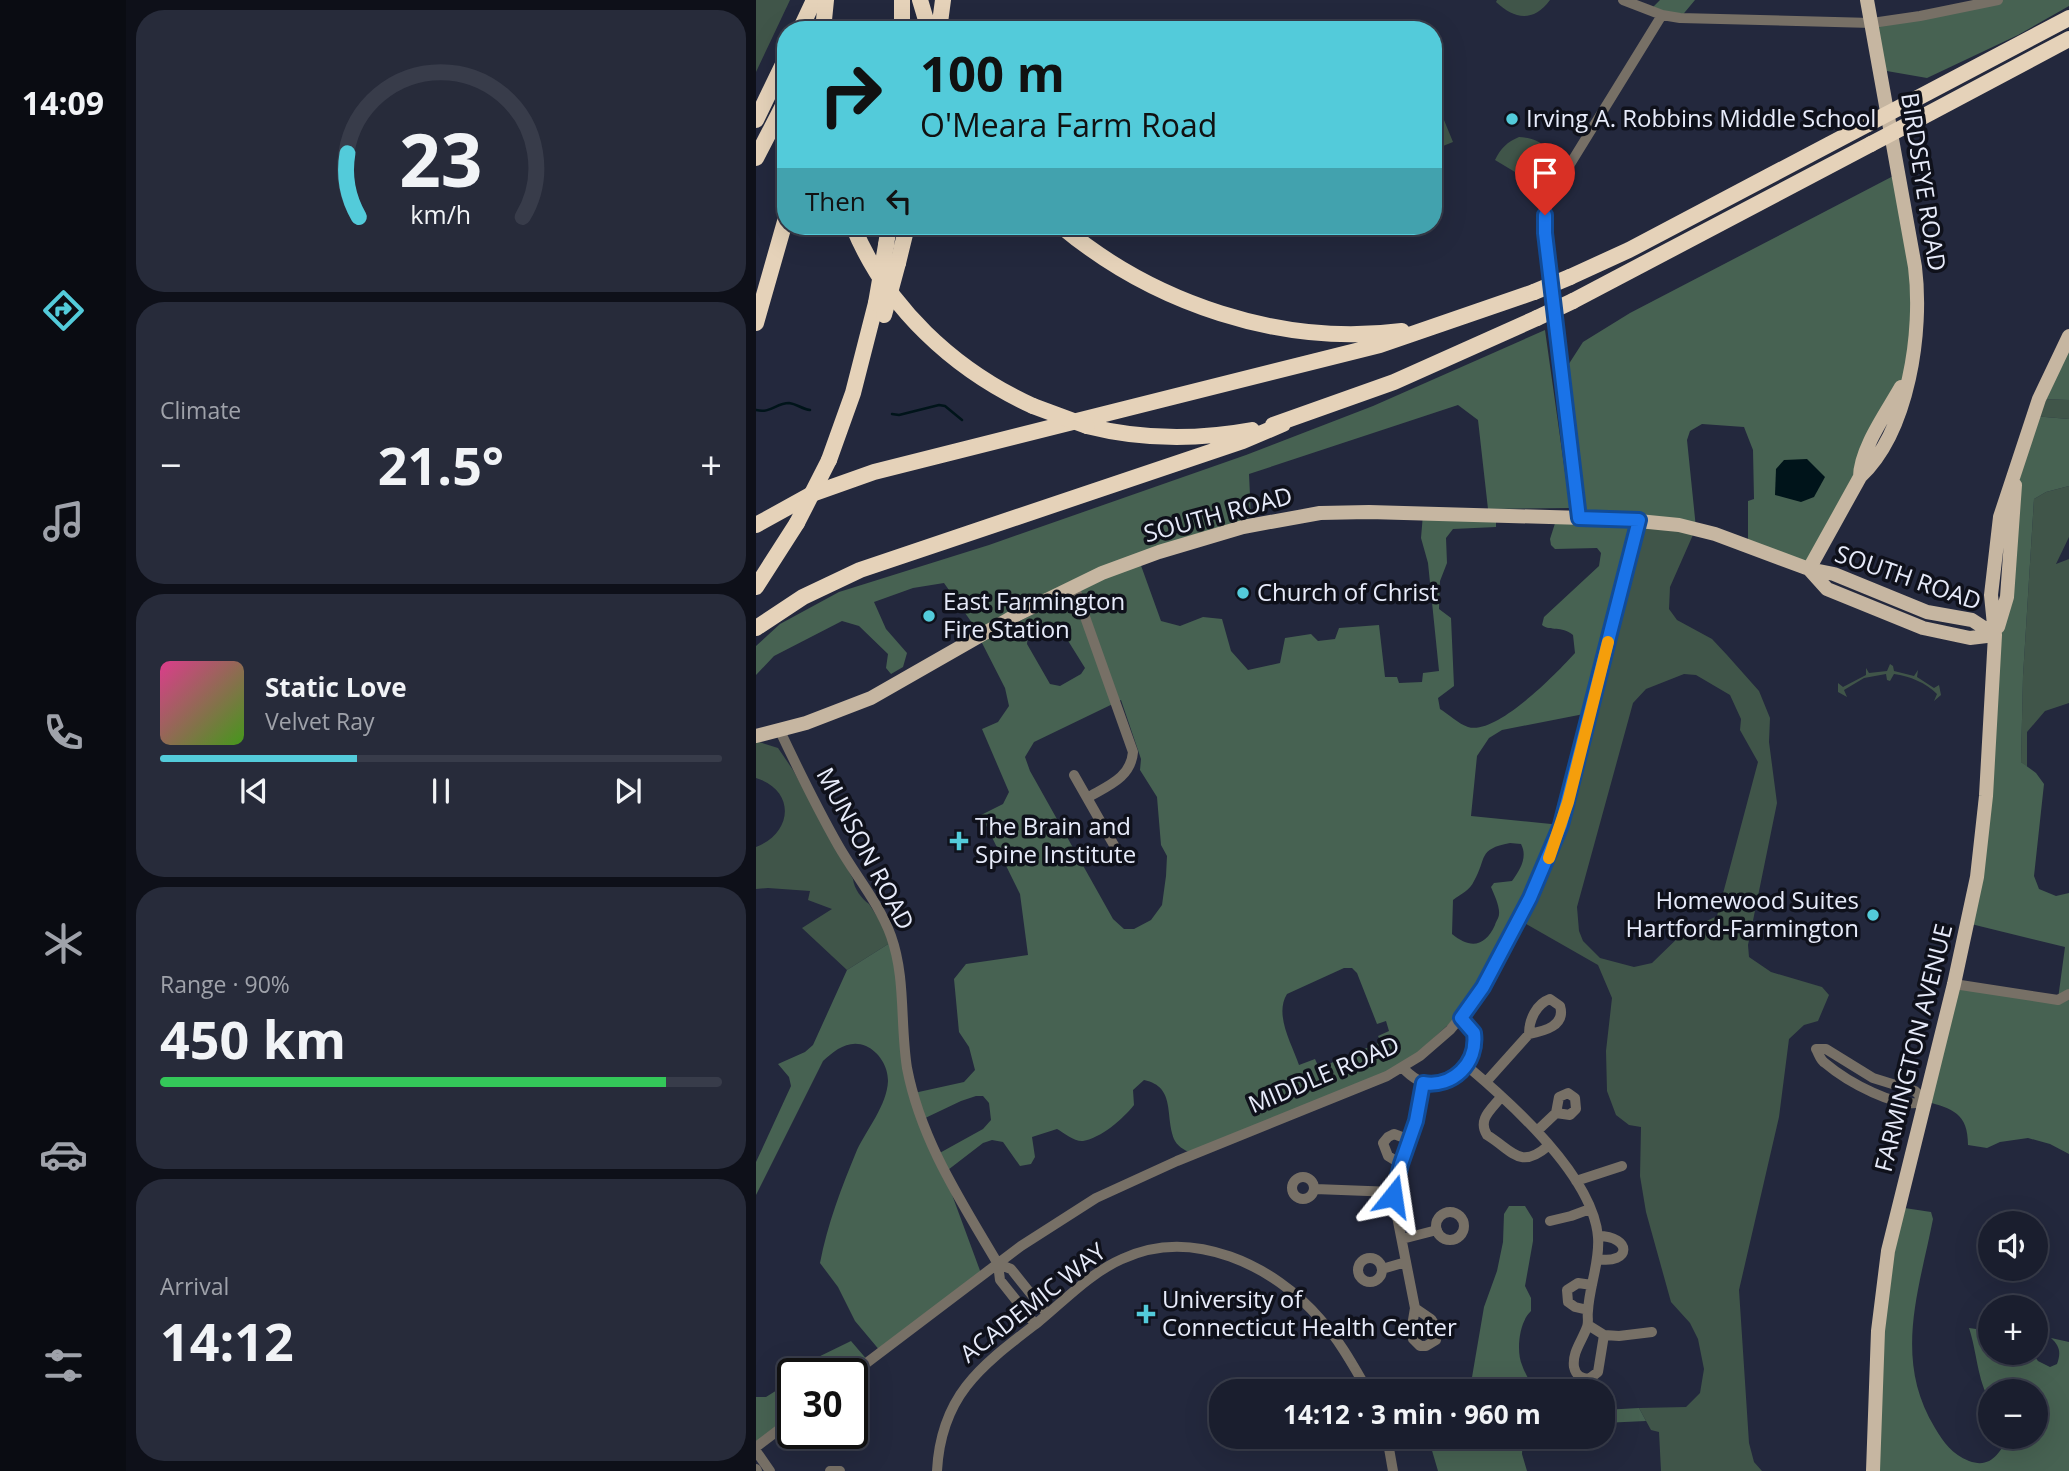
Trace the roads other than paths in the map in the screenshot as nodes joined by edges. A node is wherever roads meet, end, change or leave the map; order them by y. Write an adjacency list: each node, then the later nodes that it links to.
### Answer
1 (814, 0): 12 (highway)
2 (827, 0): 13 (highway, bridge); 15 (highway, bridge)
3 (834, 0): 14 (highway)
4 (902, 0): 16 (highway)
5 (943, 0): 18 (highway)
6 (1623, 0): 10 (street)
7 (1867, 0): 19 (main road, BIRDSEYE ROAD)
8 (1997, 0): 19 (street)
9 (920, 3): 17 (highway)
10 (1661, 15): 19 (street); 35 (street)
11 (2069, 18): 31 (highway, bridge)
12 (804, 21)
13 (823, 21)
14 (825, 21)
15 (830, 21)
16 (902, 21)
17 (926, 21)
18 (940, 21)
19 (1872, 23): 38 (main road, BIRDSEYE ROAD)
20 (2069, 39): 34 (highway, bridge)
21 (777, 77): 23 (highway)
22 (777, 117): 24 (highway)
23 (756, 120)
24 (756, 158)
25 (781, 235): 32 (highway)
26 (858, 235): 34 (highway, bridge)
27 (888, 235): 30 (highway, bridge)
28 (905, 235): 30 (highway, bridge)
29 (1073, 235): 31 (highway)
30 (880, 309): 40 (highway, bridge)
31 (1449, 322): 37 (highway)
32 (756, 323)
33 (2069, 336): 42 (main road, FARMINGTON AVENUE)
34 (1283, 424): 41 (highway)
35 (1579, 518): 36 (main road, SOUTH ROAD); 39 (main road, SOUTH ROAD)
36 (1639, 520): 38 (main road, SOUTH ROAD); 50 (street, MIDDLE ROAD)
37 (756, 525)
38 (1809, 569): 42 (main road, SOUTH ROAD)
39 (1074, 586): 43 (main road, SOUTH ROAD); 46 (street)
40 (756, 587)
41 (756, 628)
42 (1995, 635): 48 (main road, FARMINGTON AVENUE)
43 (780, 731): 44 (main road, SOUTH ROAD); 74 (street, MUNSON ROAD)
44 (756, 736)
45 (1074, 775): 46 (street)
46 (1087, 798): 47 (street)
47 (1119, 854)
48 (1954, 984): 49 (street); 57 (main road, FARMINGTON AVENUE)
49 (2069, 994)
50 (1461, 1018): 52 (street); 53 (street, MIDDLE ROAD)
51 (1529, 1034): 54 (street)
52 (1467, 1066): 54 (street); 55 (street)
53 (1402, 1067): 55 (street); 74 (street, MIDDLE ROAD)
54 (1486, 1082): 56 (street)
55 (1423, 1083): 60 (street)
56 (1501, 1097): 59 (street); 61 (street)
57 (1924, 1101): 57 (street); 94 (main road, FARMINGTON AVENUE)
58 (1556, 1113): 59 (street)
59 (1537, 1131): 61 (street)
60 (1410, 1140): 62 (street); 62 (street)
61 (1548, 1146): 64 (street)
62 (1401, 1164): 66 (street)
63 (1622, 1166): 64 (street)
64 (1576, 1181): 67 (street)
65 (1315, 1189): 66 (street)
66 (1394, 1192): 71 (street)
67 (1590, 1209): 68 (street); 70 (street)
68 (1550, 1221)
69 (1437, 1230): 71 (street)
70 (1598, 1236): 72 (street); 72 (street)
71 (1402, 1239): 73 (street)
72 (1597, 1259): 76 (street)
73 (1406, 1262): 75 (street); 77 (street)
74 (998, 1264): 79 (street, MUNSON ROAD); 80 (street, MUNSON ROAD); 84 (street, MIDDLE ROAD)
75 (1382, 1269)
76 (1592, 1285): 78 (street); 78 (street)
77 (1415, 1308)
78 (1588, 1310): 81 (street)
79 (1047, 1314): 80 (street, ACADEMIC WAY); 85 (street, ACADEMIC WAY)
80 (1035, 1324): 92 (street, ACADEMIC WAY)
81 (1588, 1325): 83 (street); 83 (street)
82 (1652, 1332): 83 (street)
83 (1604, 1335)
84 (868, 1362)
85 (1360, 1379)
86 (777, 1432): 87 (street)
87 (756, 1449): 89 (street)
88 (1389, 1449): 93 (street)
89 (770, 1471)
90 (830, 1471): 91 (street)
91 (840, 1471)
92 (937, 1471)
93 (1393, 1471)
94 (1873, 1471)

